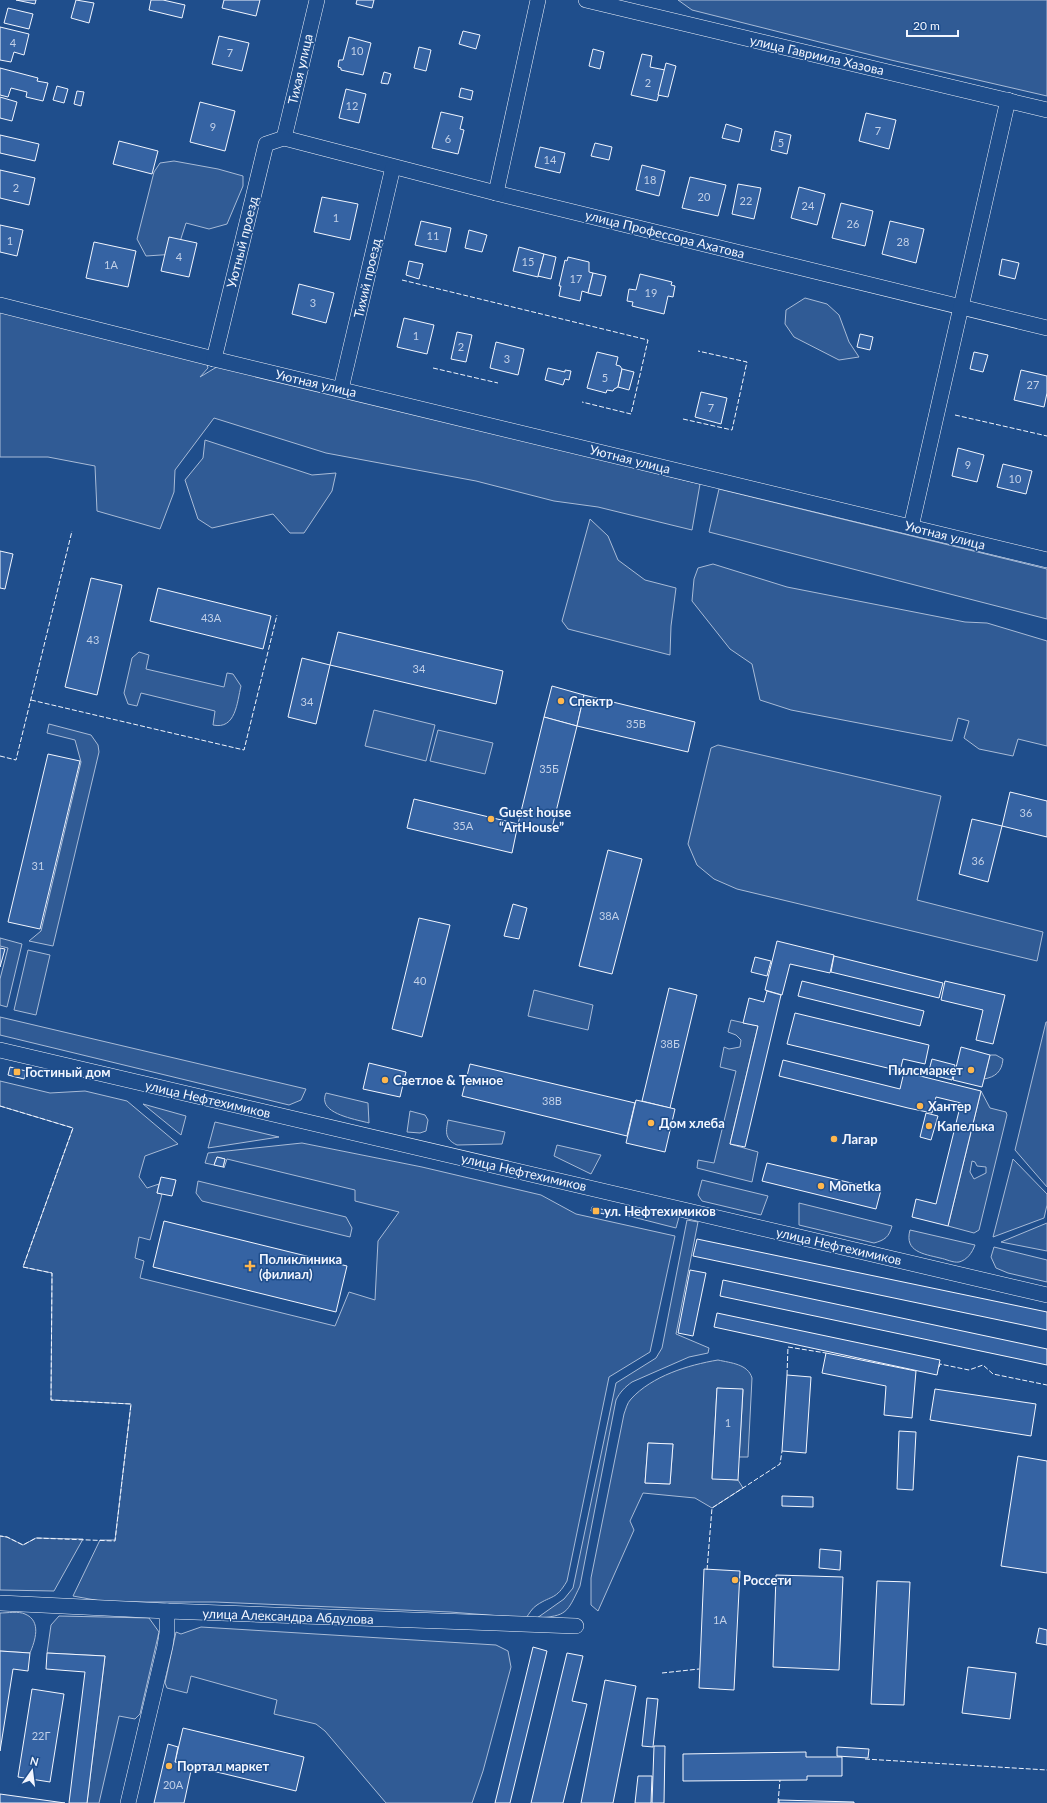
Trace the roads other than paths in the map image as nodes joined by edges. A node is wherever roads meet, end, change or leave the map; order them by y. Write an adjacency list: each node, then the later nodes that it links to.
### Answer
1 (317, 0): 6 (street, Тихая улица)
2 (538, 0): 8 (street)
3 (586, 0): 4 (street, улица Гавриила Хазова)
4 (1008, 100): 5 (street, улица Гавриила Хазова); 10 (street)
5 (1047, 110)
6 (284, 138): 7 (street, улица Профессора Ахатова); 12 (street, Уютный проезд)
7 (393, 167): 8 (street, улица Профессора Ахатова); 13 (street, Тихий проезд)
8 (496, 193): 10 (street, улица Профессора Ахатова)
9 (0, 305): 12 (street, Уютная улица)
10 (962, 307): 11 (street, улица Профессора Ахатова); 14 (street)
11 (1047, 328)
12 (214, 359): 13 (street, Уютная улица)
13 (340, 389): 14 (street, Уютная улица)
14 (911, 527): 15 (street, Уютная улица)
15 (1047, 560)
16 (0, 1050): 17 (street, улица Нефтехимиков)
17 (1047, 1295)
18 (0, 1603): 19 (street, улица Александра Абдулова)
19 (166, 1611): 20 (street, улица Александра Абдулова); 21 (street)
20 (576, 1626)
21 (128, 1803)

